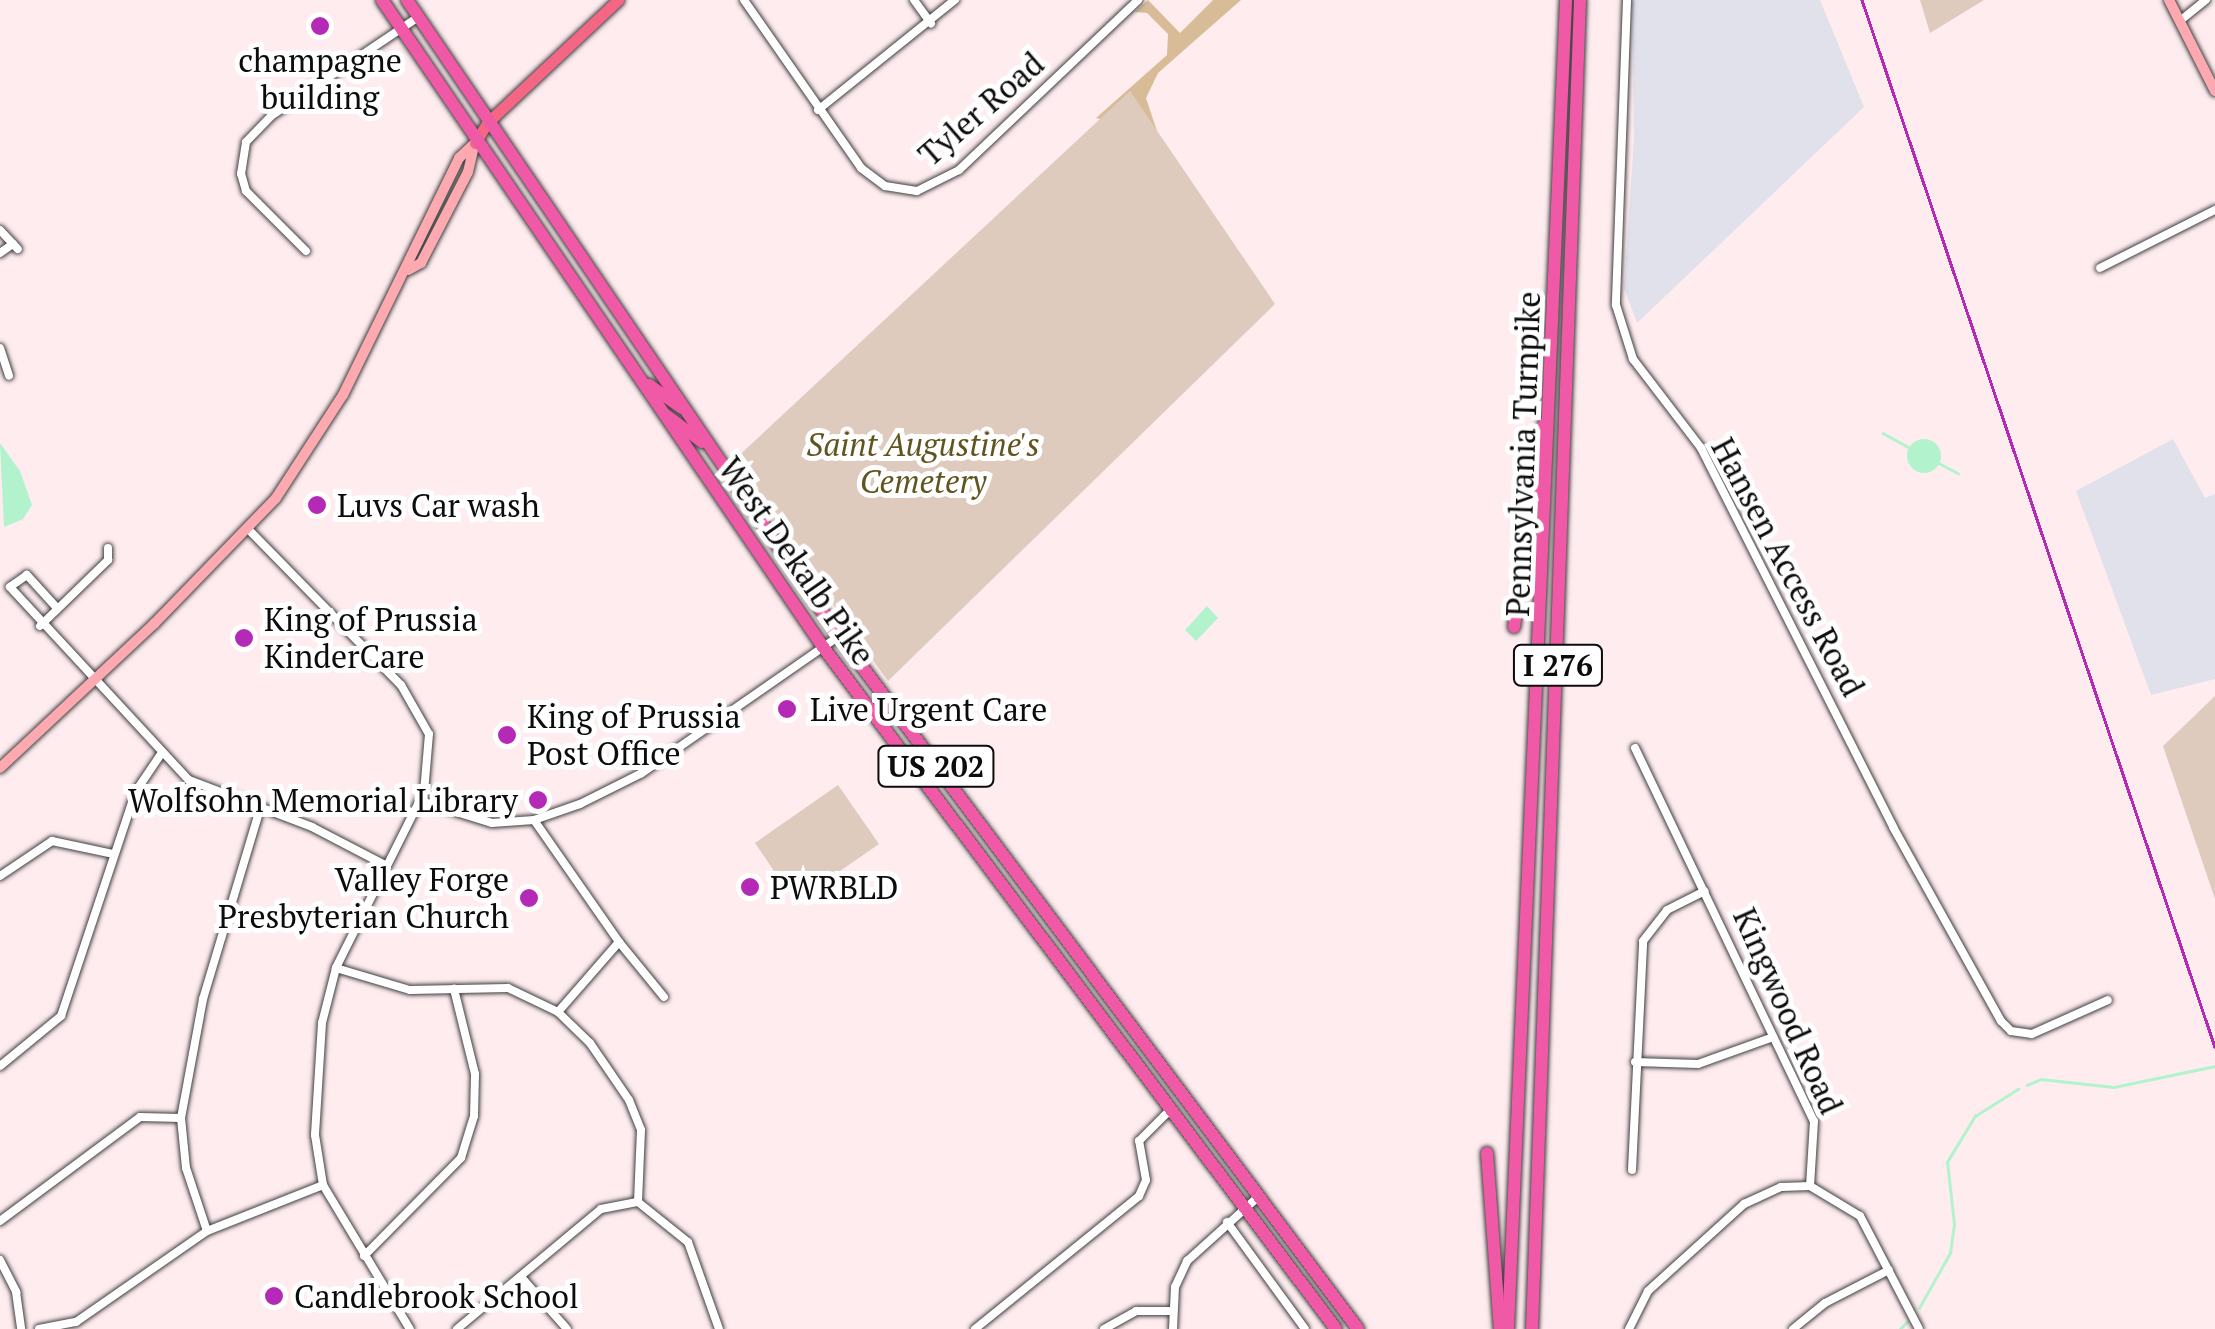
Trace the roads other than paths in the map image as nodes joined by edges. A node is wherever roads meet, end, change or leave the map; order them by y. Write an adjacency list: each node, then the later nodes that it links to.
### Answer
1 (382, 0): 16 (highway, West Dekalb Pike / US 202)
2 (406, 0): 13 (highway, West Dekalb Pike / US 202)
3 (618, 0): 19 (main road)
4 (744, 0): 18 (street, Tyler Road)
5 (914, 0): 15 (street)
6 (956, 0): 15 (street)
7 (1138, 0): 18 (street, Tyler Road)
8 (1566, 0): 28 (highway, Pennsylvania Turnpike / I 276)
9 (1580, 0): 91 (highway, Pennsylvania Turnpike / I 276)
10 (1627, 0): 55 (street, Hansen Access Road)
11 (2169, 0): 14 (main road)
12 (2206, 0): 14 (street)
13 (417, 18): 16 (street); 19 (highway, West Dekalb Pike / US 202)
14 (2180, 20): 17 (main road)
15 (931, 23): 18 (street)
16 (398, 30): 20 (highway, West Dekalb Pike / US 202); 23 (street)
17 (2215, 91)
18 (818, 110)
19 (488, 123): 20 (main road); 30 (highway, West Dekalb Pike / US 202)
20 (475, 143): 27 (highway, West Dekalb Pike / US 202); 33 (main road)
21 (2215, 210): 25 (street)
22 (0, 230): 24 (street)
23 (306, 250)
24 (0, 253)
25 (2100, 268)
26 (0, 348): 29 (street)
27 (623, 358): 30 (highway); 31 (highway, West Dekalb Pike / US 202)
28 (1553, 362): 37 (highway); 90 (highway, Pennsylvania Turnpike / I 276)
29 (9, 376)
30 (682, 408): 32 (highway, West Dekalb Pike / US 202)
31 (658, 411): 32 (highway); 39 (highway, West Dekalb Pike / US 202)
32 (708, 446): 38 (highway, West Dekalb Pike / US 202)
33 (250, 530): 40 (main road); 44 (street)
34 (108, 548): 35 (street)
35 (57, 608): 36 (street); 36 (street)
36 (40, 626): 40 (street)
37 (1514, 627)
38 (839, 636): 39 (street); 66 (highway, West Dekalb Pike / US 202)
39 (823, 648): 46 (street); 60 (highway, West Dekalb Pike / US 202)
40 (93, 684): 42 (street); 43 (main road)
41 (1635, 748): 50 (street, Kingwood Road)
42 (161, 754): 45 (street); 47 (street)
43 (0, 768)
44 (420, 801): 46 (street); 48 (street)
45 (260, 810): 48 (street); 61 (street)
46 (534, 820): 51 (street)
47 (113, 854): 49 (street); 59 (street)
48 (385, 865): 52 (street)
49 (0, 876)
50 (1706, 891): 57 (street, Kingwood Road); 58 (street)
51 (619, 942): 54 (street); 56 (street)
52 (336, 968): 53 (street); 64 (street)
53 (454, 989): 56 (street); 72 (street)
54 (664, 997)
55 (2108, 1000)
56 (558, 1012): 67 (street)
57 (1772, 1037): 58 (street); 65 (street, Kingwood Road)
58 (1636, 1062): 63 (street)
59 (0, 1066)
60 (1172, 1109): 68 (highway, West Dekalb Pike / US 202); 83 (street)
61 (182, 1118): 69 (street); 71 (street)
62 (1487, 1153): 89 (highway)
63 (1632, 1170)
64 (322, 1185): 71 (street); 72 (street)
65 (1810, 1186): 74 (street); 92 (street)
66 (1258, 1198): 68 (street); 88 (highway, West Dekalb Pike / US 202)
67 (638, 1202): 75 (street); 82 (street)
68 (1244, 1209): 70 (street); 87 (highway, West Dekalb Pike / US 202)
69 (0, 1221)
70 (1226, 1222): 76 (street); 86 (street)
71 (207, 1231): 78 (street)
72 (364, 1256): 79 (street)
73 (0, 1260): 77 (street)
74 (1889, 1270): 93 (street); 94 (street)
75 (521, 1276): 80 (street); 81 (street)
76 (1172, 1311): 84 (street); 85 (street)
77 (21, 1329)
78 (39, 1329)
79 (410, 1329)
80 (456, 1329)
81 (567, 1329)
82 (719, 1329)
83 (974, 1329)
84 (1104, 1329)
85 (1173, 1329)
86 (1304, 1329)
87 (1336, 1329)
88 (1358, 1329)
89 (1500, 1329)
90 (1508, 1329)
91 (1532, 1329)
92 (1629, 1329)
93 (1793, 1329)
94 (1919, 1329)

